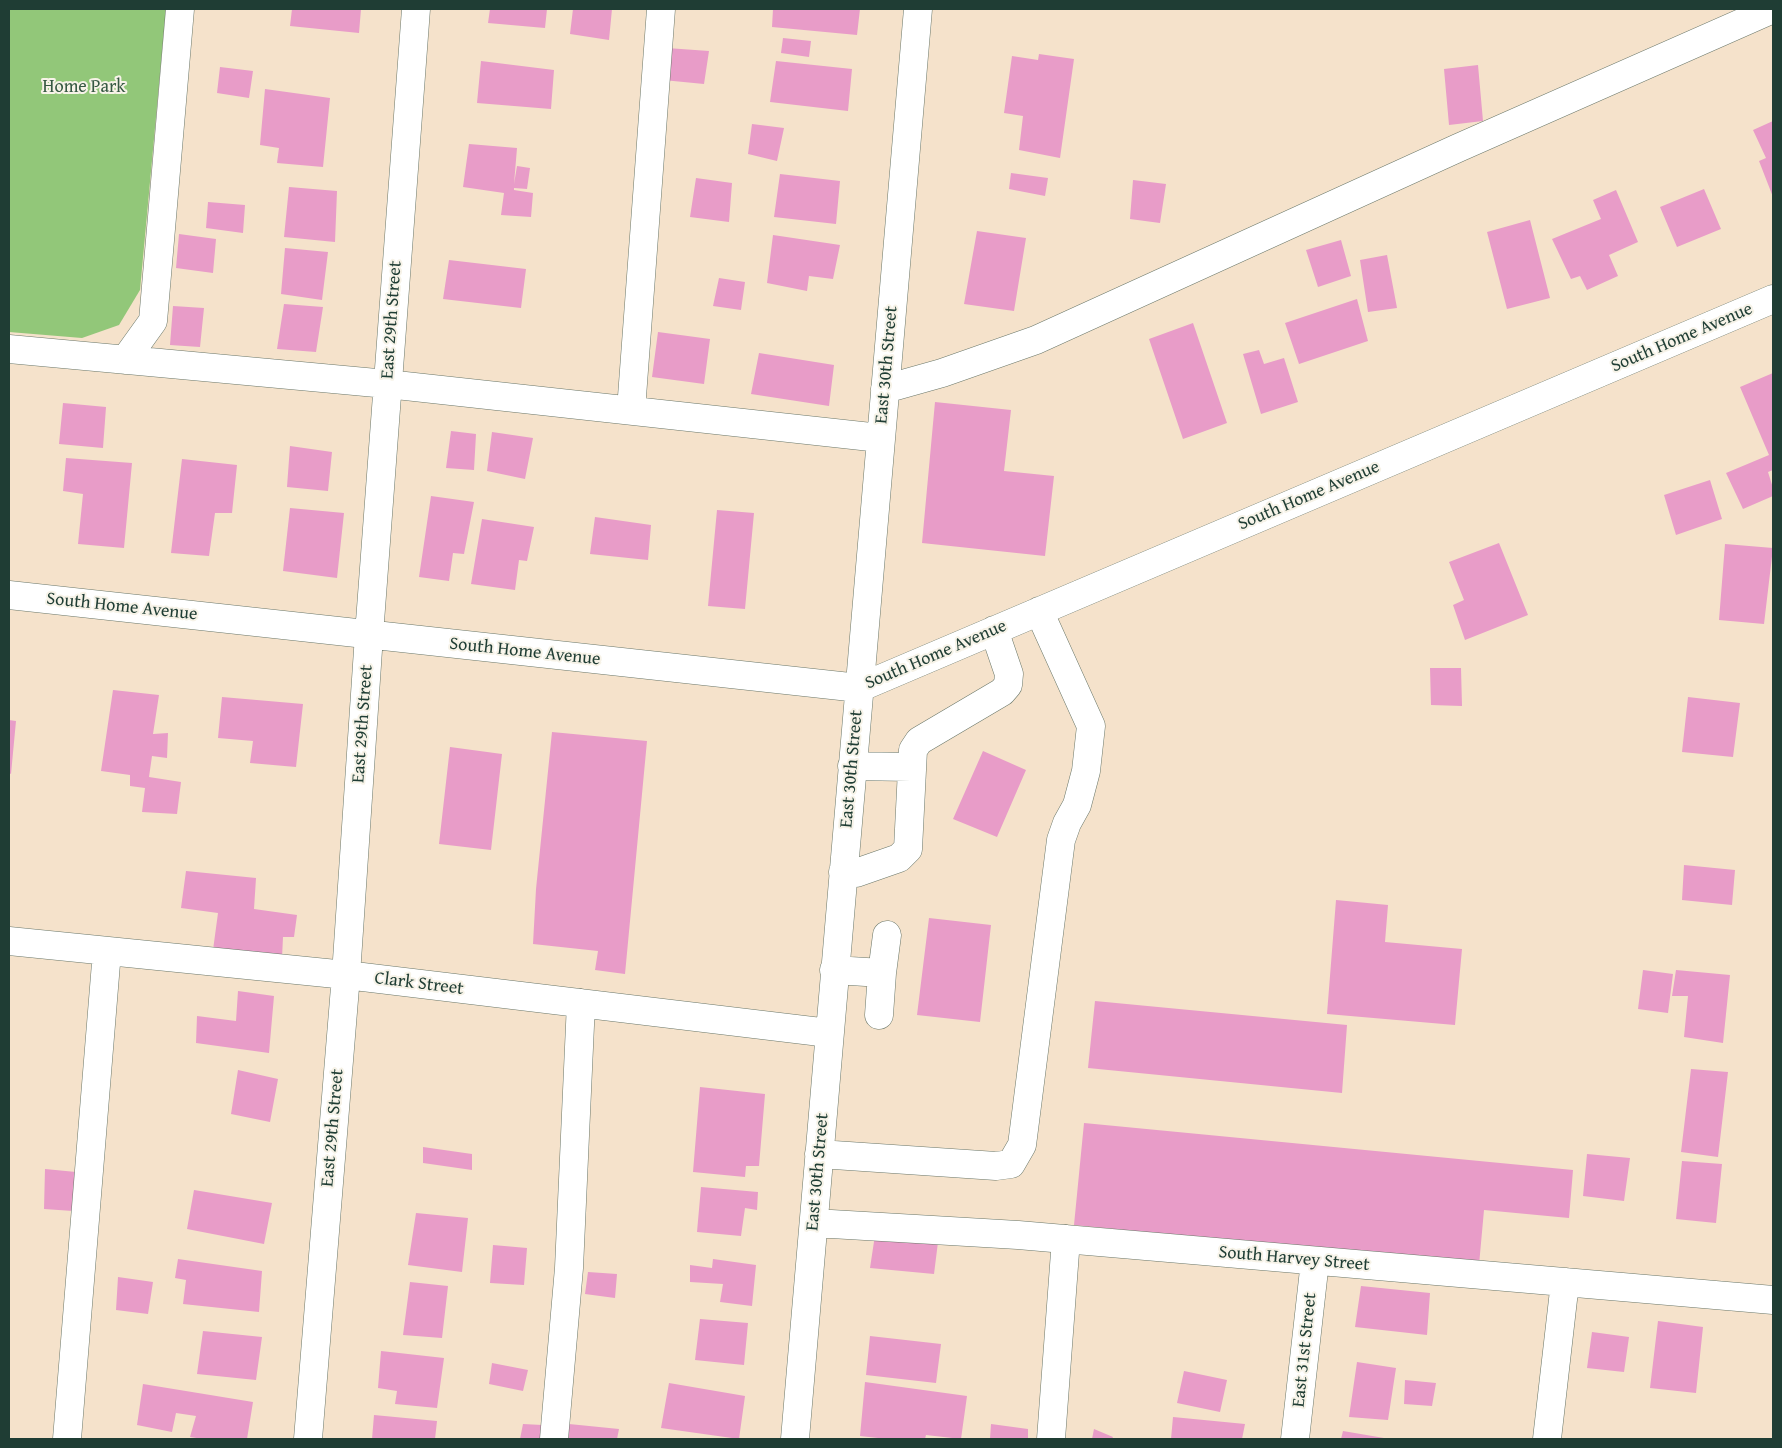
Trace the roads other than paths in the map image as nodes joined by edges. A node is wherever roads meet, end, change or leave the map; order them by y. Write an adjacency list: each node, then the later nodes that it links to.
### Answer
1 (180, 9): 8 (street)
2 (416, 9): 9 (street, East 29th Street)
3 (661, 9): 11 (street)
4 (918, 9): 10 (street, East 30th Street)
5 (1773, 10): 10 (street)
6 (1773, 299): 14 (street, South Home Avenue)
7 (9, 349): 8 (street)
8 (125, 360): 9 (street)
9 (388, 384): 11 (street); 16 (street, East 29th Street)
10 (885, 389): 12 (street, East 30th Street)
11 (630, 410): 12 (street)
12 (880, 438): 17 (street, East 30th Street)
13 (9, 595): 16 (street, South Home Avenue)
14 (1039, 611): 15 (street, South Home Avenue); 30 (street)
15 (994, 630): 17 (street, South Home Avenue); 19 (street)
16 (369, 635): 17 (street, South Home Avenue); 26 (street, East 29th Street)
17 (859, 688): 18 (street, East 30th Street)
18 (852, 766): 19 (street); 20 (street, East 30th Street)
19 (911, 768): 20 (street)
20 (843, 872): 24 (street, East 30th Street)
21 (887, 935): 25 (street)
22 (9, 941): 23 (street, Clark Street)
23 (107, 951): 26 (street, Clark Street); 36 (street)
24 (834, 970): 25 (street); 29 (street, East 30th Street)
25 (882, 973): 28 (street)
26 (346, 975): 27 (street, Clark Street); 37 (street, East 29th Street)
27 (581, 1003): 29 (street, Clark Street); 38 (street)
28 (879, 1015)
29 (829, 1033): 30 (street, East 30th Street)
30 (819, 1154): 31 (street, East 30th Street)
31 (814, 1223): 32 (street, South Harvey Street); 39 (street, East 30th Street)
32 (1066, 1239): 33 (street, South Harvey Street); 40 (street)
33 (1315, 1261): 34 (street, South Harvey Street); 41 (street, East 31st Street)
34 (1565, 1282): 35 (street, South Harvey Street); 42 (street)
35 (1773, 1300)
36 (67, 1439)
37 (308, 1439)
38 (554, 1439)
39 (795, 1439)
40 (1051, 1439)
41 (1295, 1439)
42 (1547, 1439)

